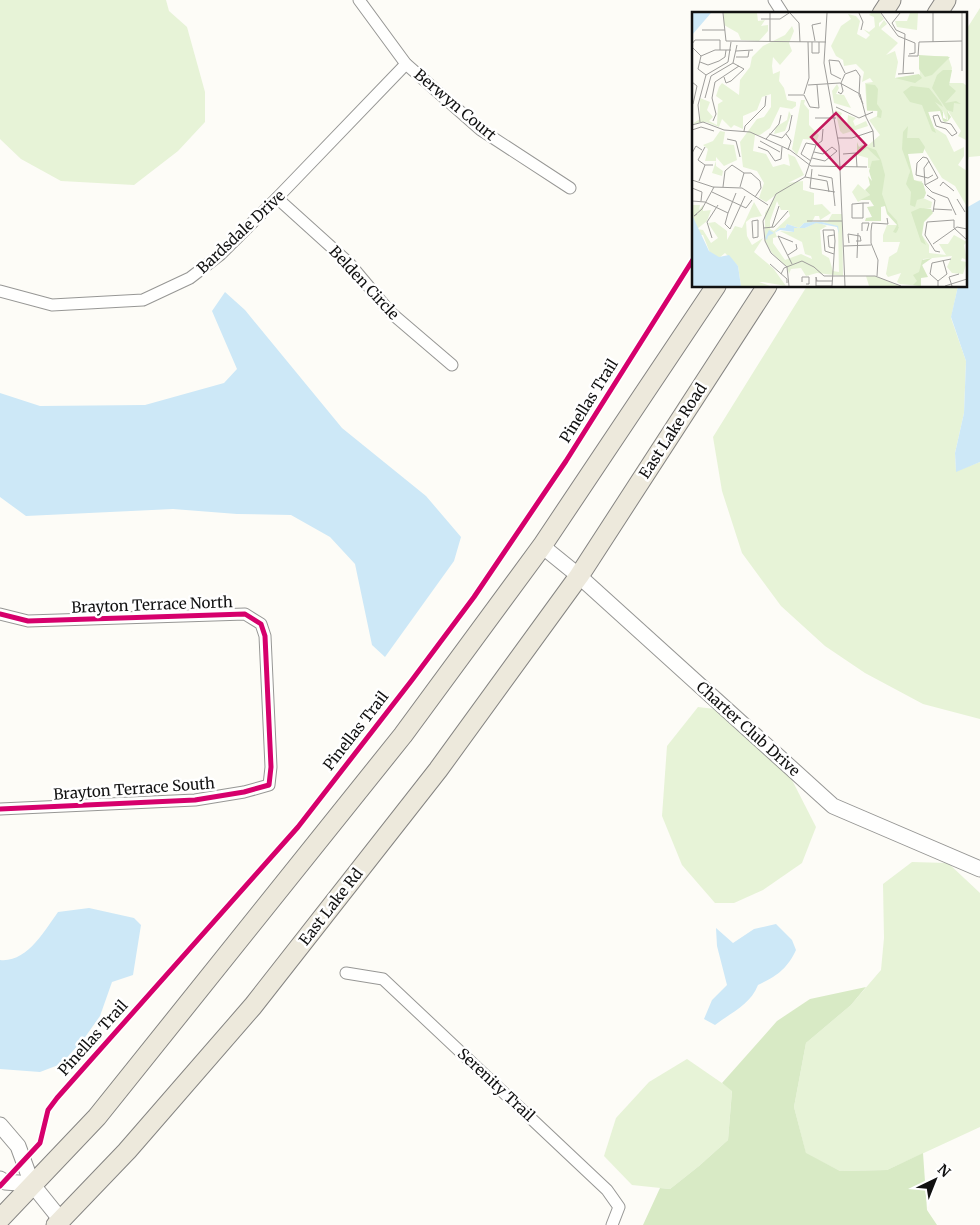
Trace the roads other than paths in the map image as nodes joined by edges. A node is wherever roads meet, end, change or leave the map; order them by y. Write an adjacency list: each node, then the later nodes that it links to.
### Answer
1 (359, 0): 8 (street, Berwyn Court)
2 (774, 0): 5 (street)
3 (891, 0): 6 (main road)
4 (946, 0): 7 (main road)
5 (782, 12)
6 (883, 12)
7 (938, 12)
8 (406, 64): 9 (street, Berwyn Court); 10 (street, Bardsdale Drive)
9 (570, 188)
10 (277, 198): 13 (street, Bardsdale Drive); 14 (street, Belden Circle)
11 (715, 288): 15 (main road)
12 (766, 288): 16 (main road, East Lake Road)
13 (0, 291)
14 (452, 365)
15 (542, 546): 16 (street, Charter Club Drive); 24 (main road)
16 (579, 576): 20 (street, Charter Club Drive); 26 (main road, East Lake Rd)
17 (0, 614): 18 (street, Brayton Terrace North)
18 (269, 785): 19 (street, Brayton Terrace South)
19 (0, 809)
20 (980, 869)
21 (346, 973): 27 (street, Serenity Trail)
22 (0, 1124): 24 (street)
23 (0, 1179): 24 (street)
24 (32, 1184): 25 (main road); 26 (street)
25 (0, 1220)
26 (61, 1223)
27 (612, 1225)

